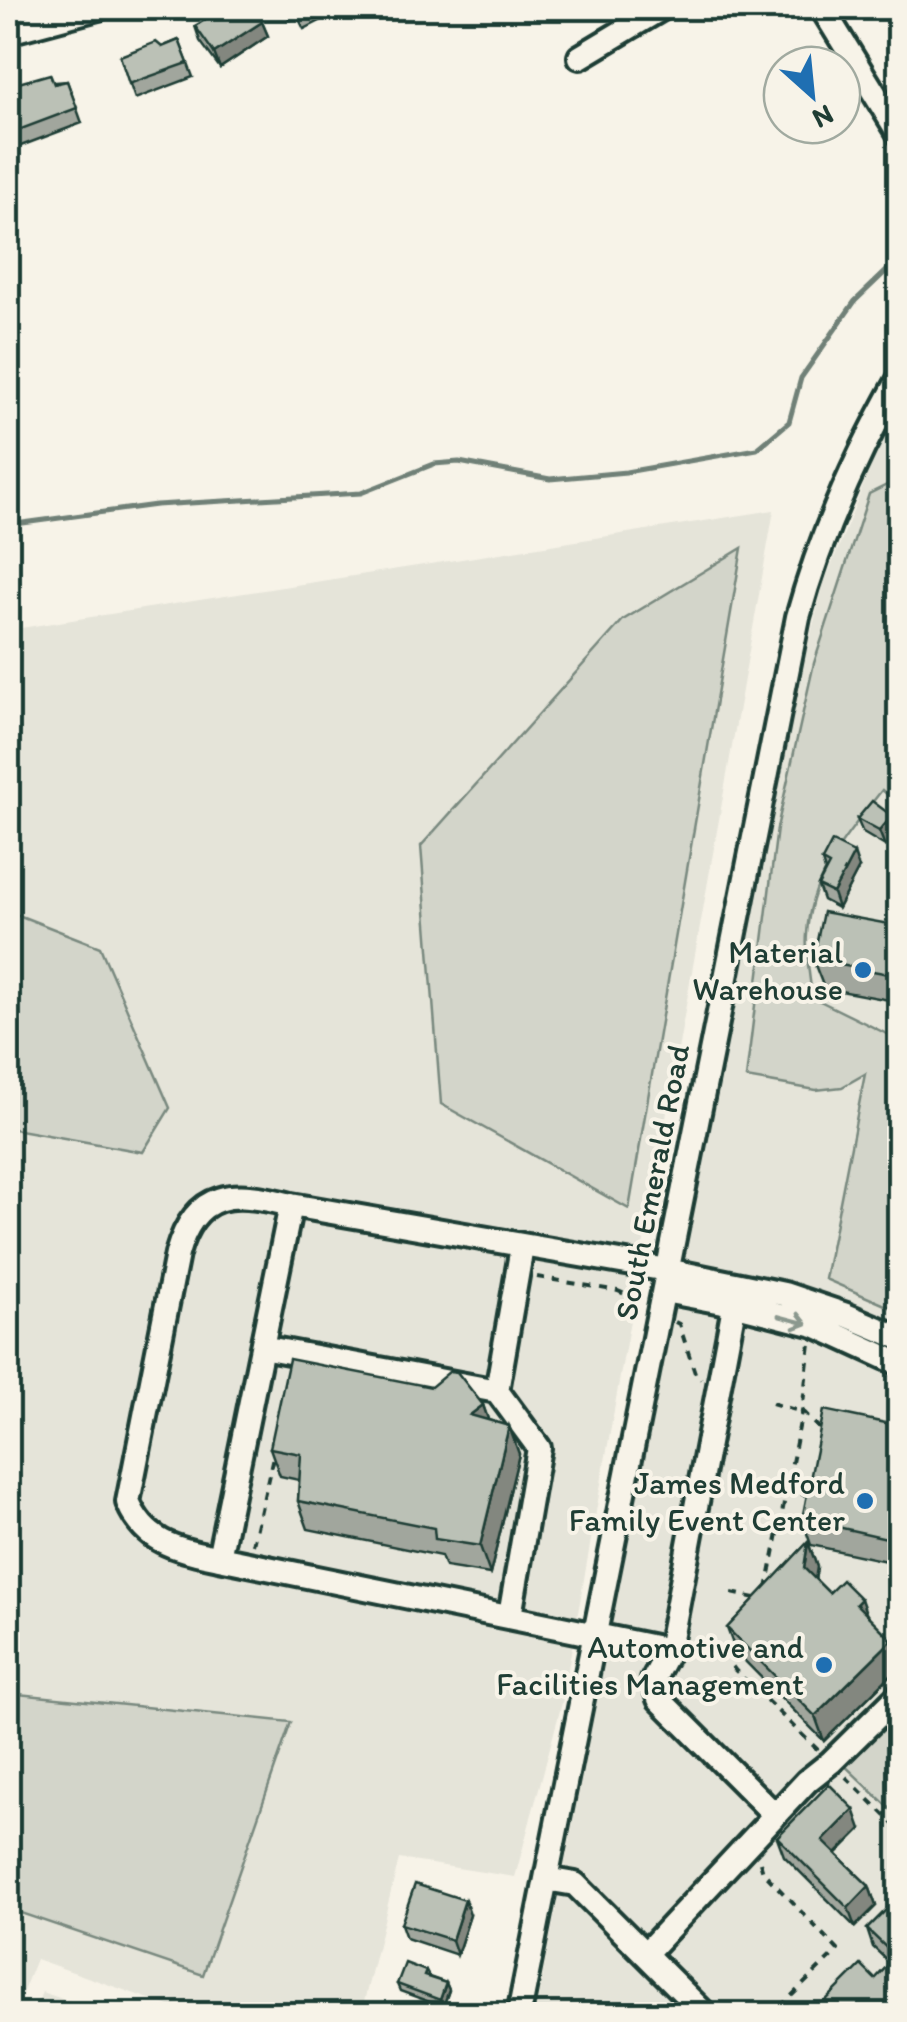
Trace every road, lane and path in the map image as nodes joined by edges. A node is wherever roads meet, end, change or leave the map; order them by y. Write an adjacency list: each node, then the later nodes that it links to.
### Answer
1 (98, 8): 4 (street)
2 (662, 8): 5 (street)
3 (822, 8): 6 (street)
4 (8, 32)
5 (580, 58)
6 (900, 135)
7 (900, 378): 11 (street, South Emerald Road)
8 (291, 1205): 9 (street); 16 (street); 27 (street)
9 (522, 1247): 11 (street); 18 (street)
10 (536, 1276): 13 (path)
11 (666, 1281): 12 (street); 13 (street, South Emerald Road)
12 (735, 1294): 14 (street); 17 (street, one-way to 17); 19 (street)
13 (659, 1317): 19 (path); 31 (street, South Emerald Road)
14 (900, 1338)
15 (810, 1340): 21 (path)
16 (262, 1346): 18 (street); 27 (street)
17 (900, 1364)
18 (498, 1391): 30 (street)
19 (716, 1392): 32 (street)
20 (772, 1403): 21 (path)
21 (802, 1412): 22 (path); 25 (path)
22 (825, 1434)
23 (274, 1451): 28 (path)
24 (754, 1485): 25 (path)
25 (784, 1490): 26 (path); 29 (path)
26 (820, 1498)
27 (219, 1558): 28 (street)
28 (249, 1564): 30 (street)
29 (732, 1593)
30 (510, 1616): 31 (street)
31 (595, 1635): 32 (street); 39 (street, South Emerald Road)
32 (670, 1650): 36 (street)
33 (739, 1655): 35 (path)
34 (900, 1694): 35 (street)
35 (831, 1762): 36 (street); 37 (path)
36 (775, 1815): 38 (street)
37 (900, 1830)
38 (752, 1839): 40 (street); 43 (path)
39 (546, 1879): 40 (street); 41 (street, South Emerald Road)
40 (644, 1954): 42 (street)
41 (519, 2014)
42 (705, 2014)
43 (773, 2014)

